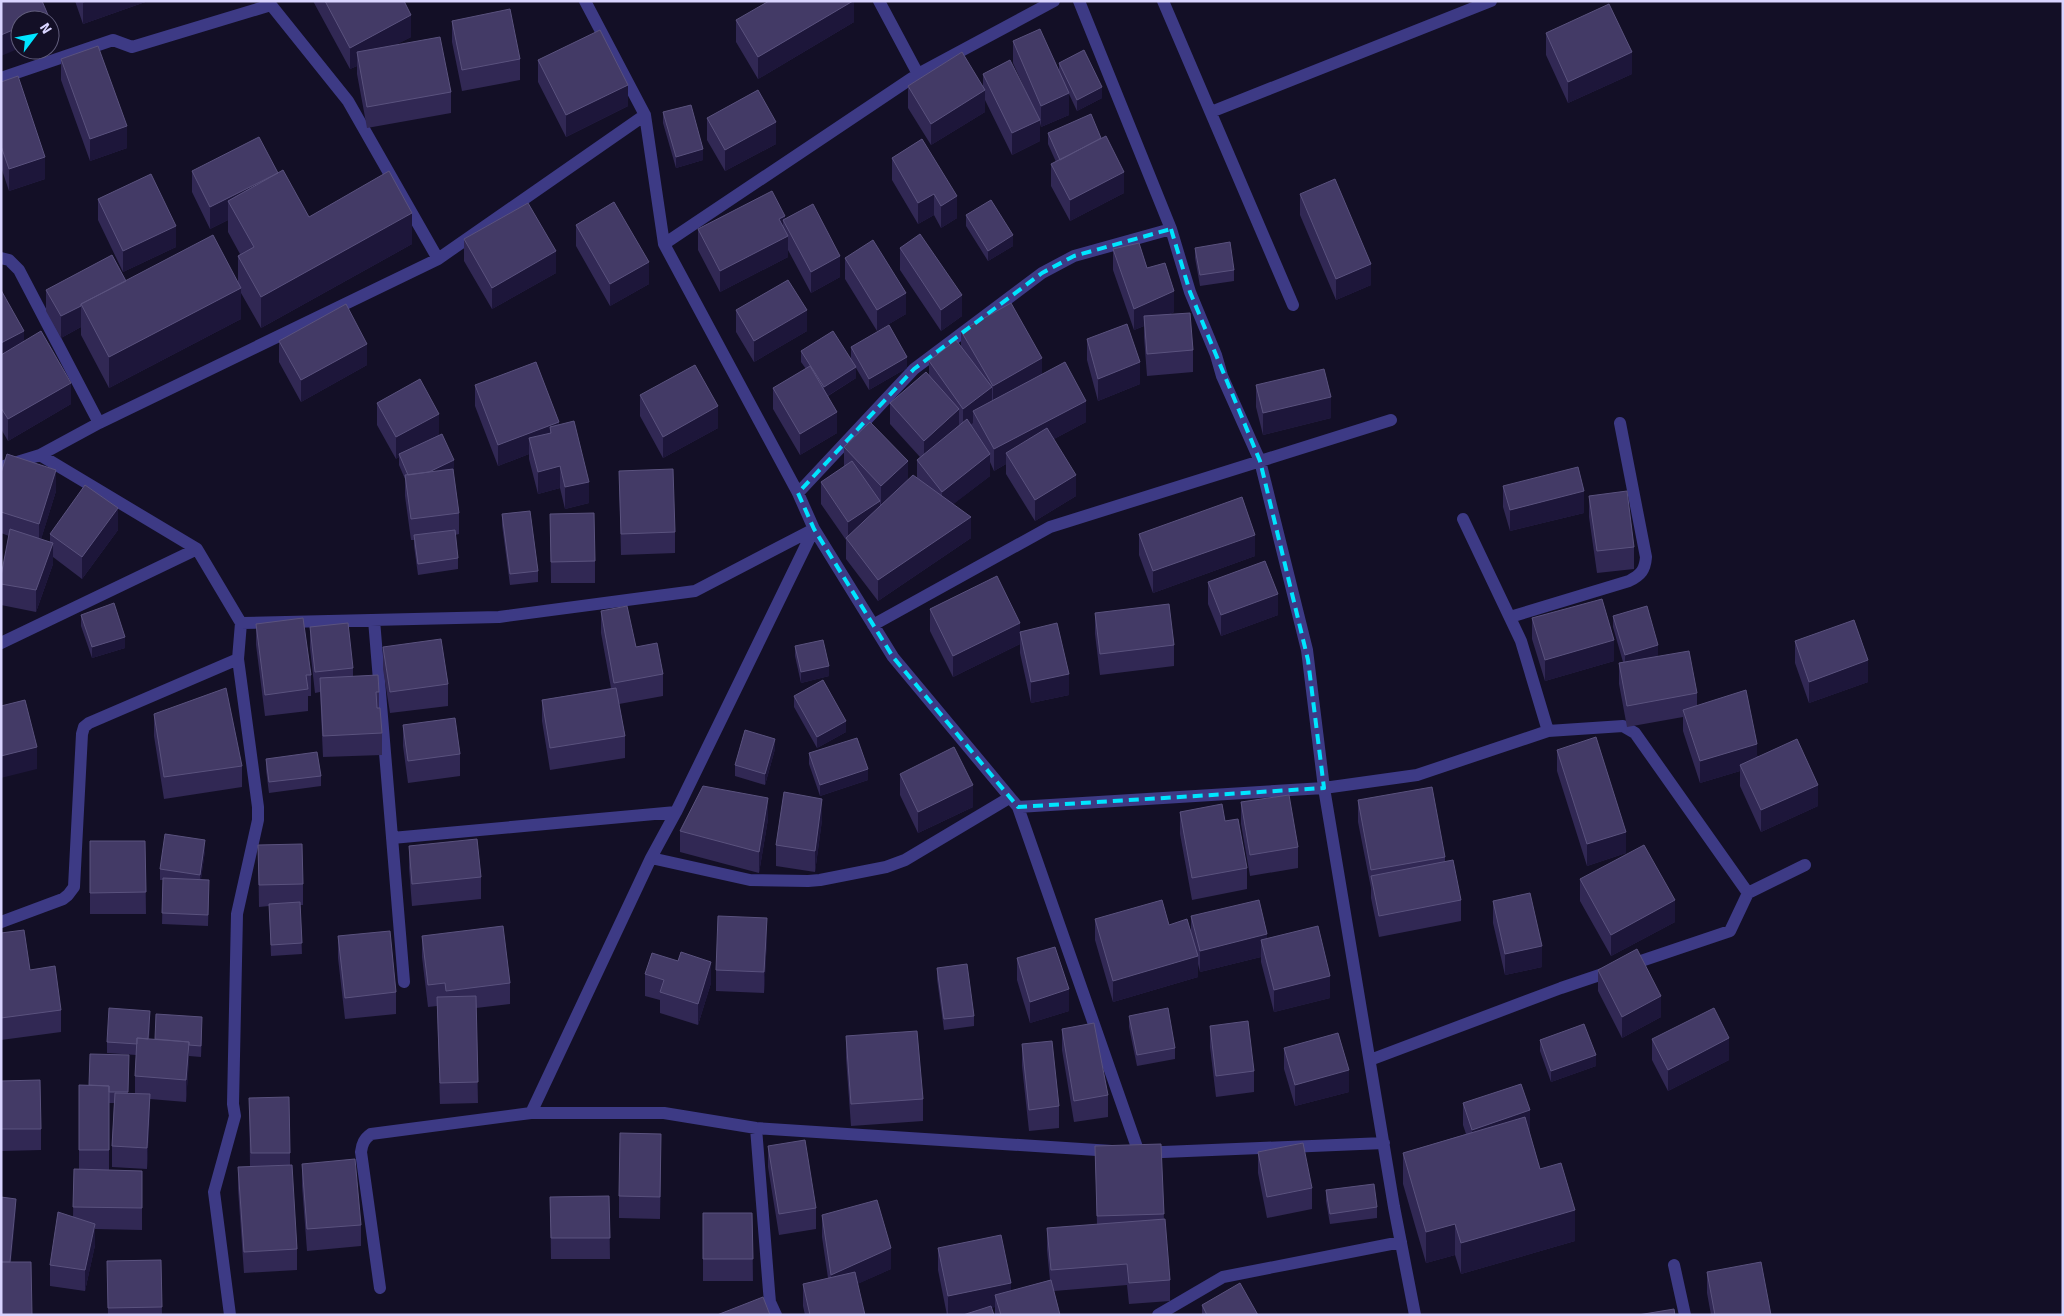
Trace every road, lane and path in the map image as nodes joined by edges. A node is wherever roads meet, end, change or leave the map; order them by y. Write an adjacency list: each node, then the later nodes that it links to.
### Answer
1 (585, 1): 11 (street)
2 (878, 1): 8 (street)
3 (1054, 1): 8 (street)
4 (1079, 1): 12 (street)
5 (1163, 1): 10 (street)
6 (1491, 1): 10 (street)
7 (270, 3): 9 (street); 15 (street)
8 (918, 74): 13 (street)
9 (1, 78)
10 (1210, 112): 16 (street)
11 (645, 115): 13 (street); 15 (street)
12 (1171, 229): 21 (street); 23 (street)
13 (664, 244): 23 (street)
14 (1, 258): 18 (street)
15 (438, 259): 18 (street)
16 (1294, 304)
17 (1391, 420): 21 (street)
18 (99, 423): 20 (street)
19 (1620, 423): 27 (street)
20 (40, 455): 22 (street); 26 (street)
21 (1260, 461): 30 (street); 34 (street)
22 (1, 467)
23 (798, 493): 25 (street)
24 (1463, 519): 27 (street)
25 (814, 529): 28 (street); 30 (street); 36 (street)
26 (197, 549): 29 (street); 31 (street)
27 (1510, 617): 33 (street)
28 (374, 620): 29 (street); 37 (street)
29 (241, 623): 32 (street)
30 (873, 625): 35 (street)
31 (1, 643)
32 (238, 659): 41 (street); 51 (street)
33 (1548, 731): 34 (street); 40 (street)
34 (1324, 788): 35 (street); 43 (street)
35 (1014, 802): 38 (street); 47 (street)
36 (676, 812): 37 (street); 38 (street)
37 (392, 838): 42 (street)
38 (651, 858): 44 (street)
39 (1805, 865): 40 (street)
40 (1748, 893): 43 (street)
41 (1, 922)
42 (404, 982)
43 (1370, 1060): 46 (street)
44 (531, 1113): 45 (street); 50 (street)
45 (756, 1128): 47 (street); 52 (street)
46 (1384, 1143): 47 (street); 48 (street)
47 (1139, 1153)
48 (1401, 1242): 53 (street); 54 (street)
49 (1674, 1265): 55 (street)
50 (380, 1288)
51 (230, 1315)
52 (776, 1315)
53 (1158, 1315)
54 (1415, 1315)
55 (1685, 1315)

